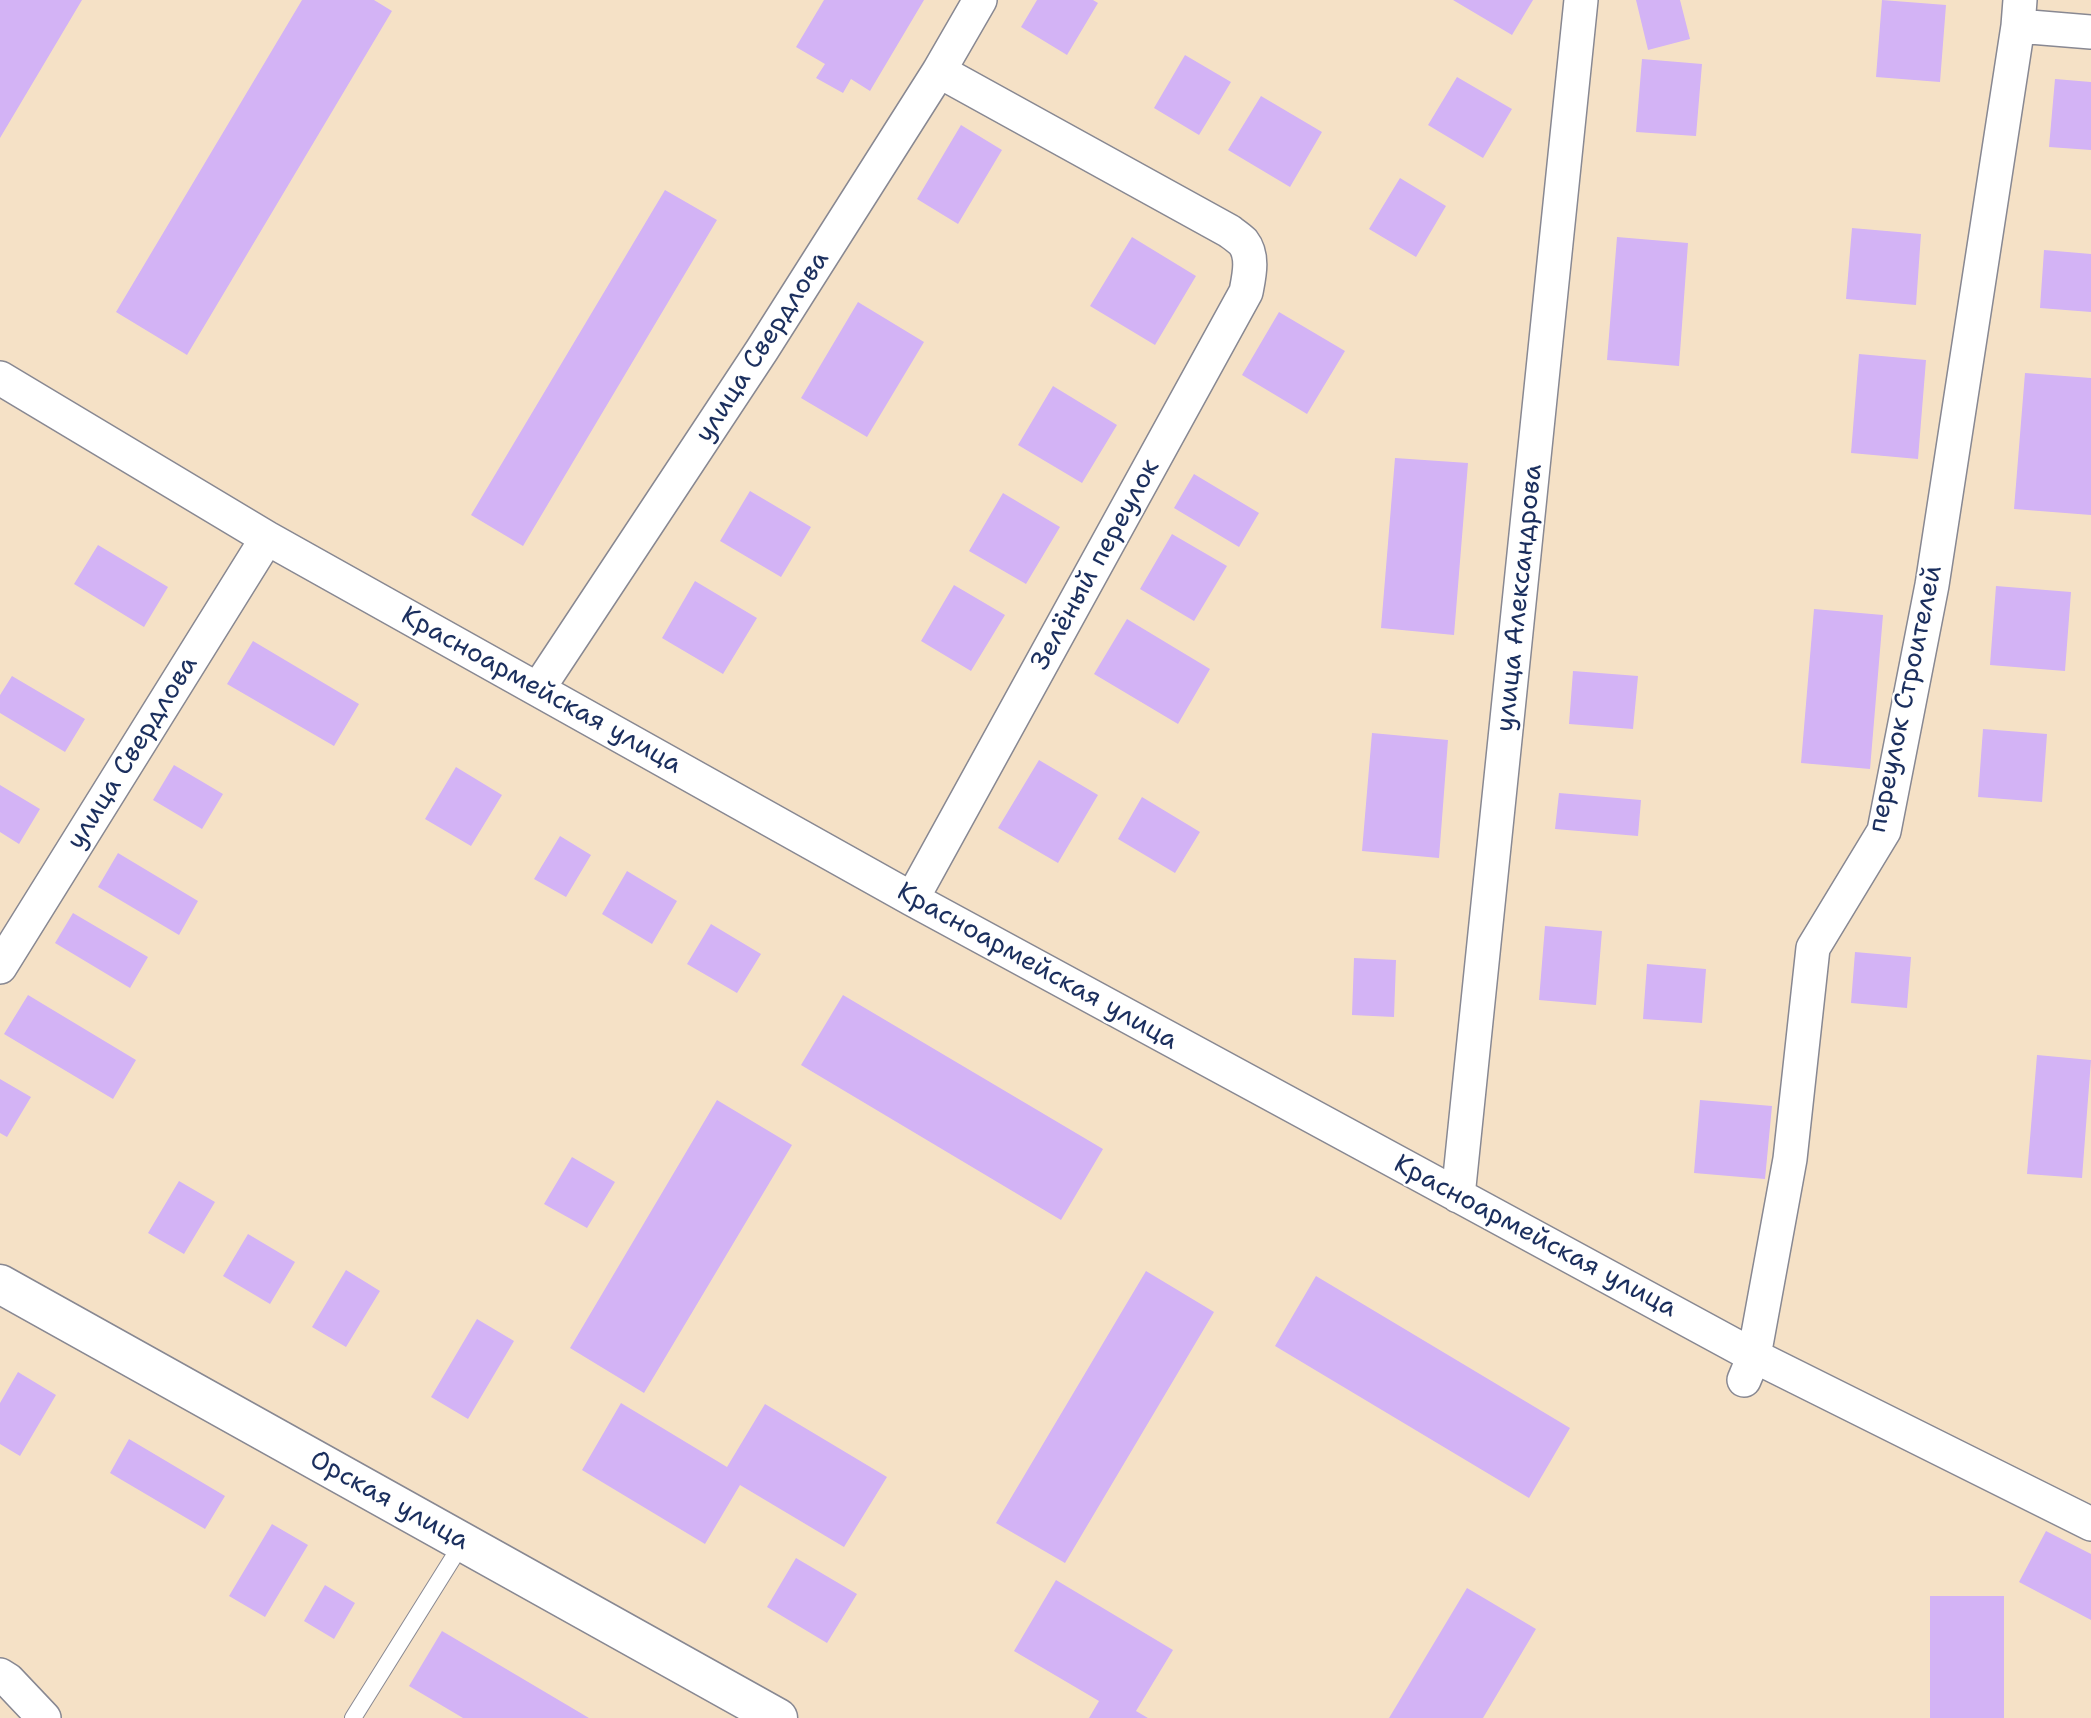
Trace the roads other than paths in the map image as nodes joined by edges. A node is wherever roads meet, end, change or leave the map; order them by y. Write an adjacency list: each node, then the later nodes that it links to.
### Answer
1 (980, 0): 5 (street, улица Свердлова)
2 (1581, 0): 11 (street, улица Александрова)
3 (2019, 13): 4 (street); 13 (street, переулок Строителей)
4 (2091, 32)
5 (939, 71): 8 (street, улица Свердлова); 9 (street, Зелёный переулок)
6 (0, 378): 7 (street, Красноармейская улица)
7 (267, 538): 8 (street, Красноармейская улица); 10 (street, улица Свердлова)
8 (538, 689): 9 (street, Красноармейская улица)
9 (912, 899): 11 (street, Красноармейская улица)
10 (0, 967)
11 (1458, 1196): 13 (street, Красноармейская улица)
12 (0, 1284): 15 (street, Орская улица)
13 (1749, 1368): 14 (street, Красноармейская улица)
14 (2091, 1524)
15 (463, 1542): 18 (lane); 19 (street, Орская улица)
16 (0, 1675): 17 (street)
17 (44, 1718)
18 (353, 1718)
19 (778, 1718)

